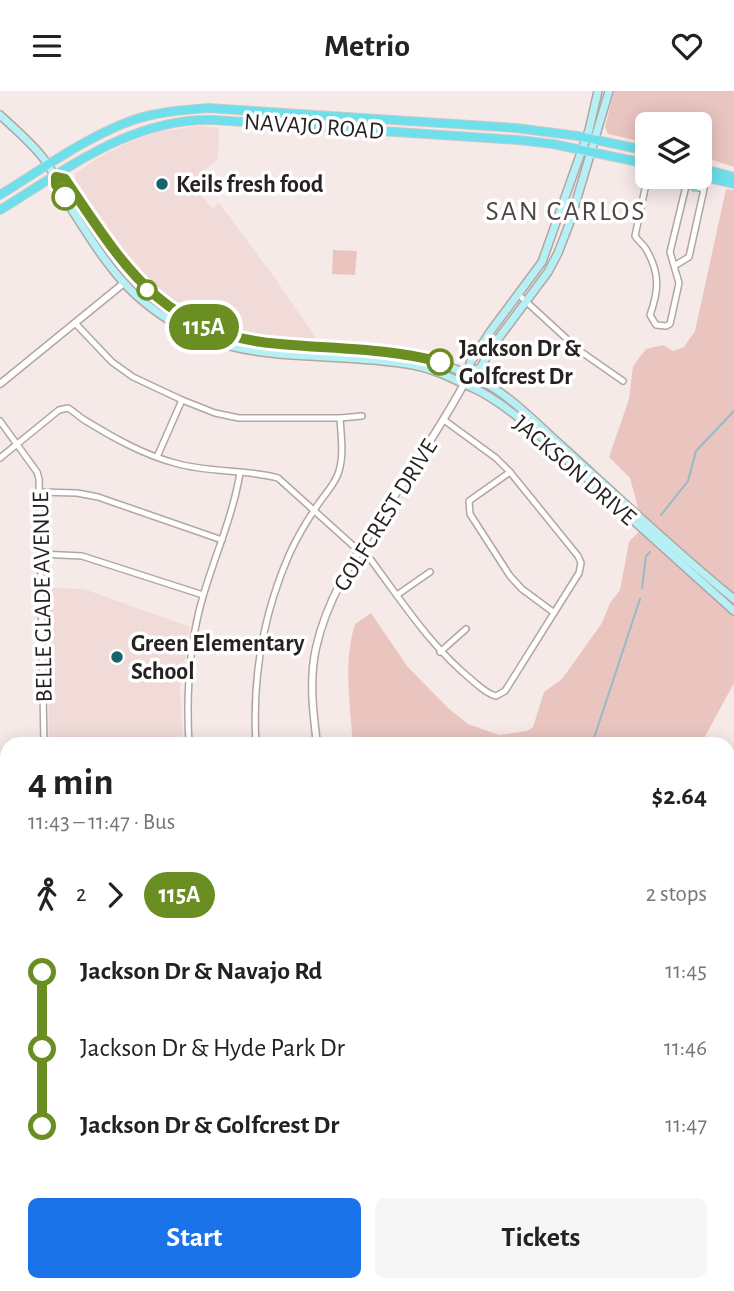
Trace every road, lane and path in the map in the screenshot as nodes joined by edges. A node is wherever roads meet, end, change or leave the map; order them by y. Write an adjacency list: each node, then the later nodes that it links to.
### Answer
1 (598, 91): 6 (main road, GOLFCREST DRIVE)
2 (609, 91): 6 (main road, GOLFCREST DRIVE)
3 (0, 114): 10 (main road, JACKSON DRIVE)
4 (335, 116): 5 (main road); 6 (main road, NAVAJO ROAD); 10 (main road, NAVAJO ROAD)
5 (270, 127): 8 (main road, NAVAJO ROAD); 14 (main road, NAVAJO ROAD)
6 (590, 138): 7 (main road, NAVAJO ROAD); 8 (main road, GOLFCREST DRIVE)
7 (635, 148)
8 (586, 150): 9 (main road, NAVAJO ROAD); 27 (main road, GOLFCREST DRIVE); 28 (main road, GOLFCREST DRIVE)
9 (635, 161)
10 (48, 166): 14 (main road, JACKSON DRIVE); 20 (main road, NAVAJO ROAD)
11 (712, 173): 12 (main road)
12 (734, 175)
13 (712, 176): 15 (main road)
14 (56, 177): 21 (main road, NAVAJO ROAD); 23 (main road, JACKSON DRIVE); 24 (main road, JACKSON DRIVE)
15 (734, 184)
16 (645, 189): 22 (street)
17 (689, 189): 22 (street)
18 (700, 189): 19 (street)
19 (704, 190): 22 (street)
20 (0, 195)
21 (0, 210)
22 (674, 266)
23 (117, 274): 24 (main road); 25 (main road, JACKSON DRIVE)
24 (132, 275): 26 (main road, JACKSON DRIVE)
25 (124, 283): 26 (main road); 29 (street); 33 (main road, JACKSON DRIVE)
26 (146, 290): 30 (main road, JACKSON DRIVE)
27 (519, 295): 28 (street); 30 (main road, GOLFCREST DRIVE)
28 (527, 301): 30 (main road, GOLFCREST DRIVE); 31 (street)
29 (75, 323): 32 (street); 34 (street)
30 (469, 375): 33 (main road, GOLFCREST DRIVE); 52 (main road, JACKSON DRIVE)
31 (623, 381)
32 (0, 384)
33 (464, 384): 37 (street, GOLFCREST DRIVE); 53 (main road, JACKSON DRIVE)
34 (182, 400): 36 (street); 40 (street)
35 (362, 416): 36 (street)
36 (340, 418): 45 (street)
37 (444, 420): 42 (street); 47 (street, GOLFCREST DRIVE)
38 (0, 421): 39 (street, BELLE GLADE AVENUE)
39 (18, 444): 40 (street); 41 (street); 44 (street, BELLE GLADE AVENUE)
40 (157, 457): 43 (street)
41 (0, 458)
42 (510, 472): 54 (street); 54 (street)
43 (240, 473): 45 (street); 46 (street)
44 (39, 492): 46 (street); 48 (street, BELLE GLADE AVENUE)
45 (314, 509): 47 (street); 59 (street)
46 (222, 540): 51 (street)
47 (359, 551): 50 (street); 60 (street, GOLFCREST DRIVE)
48 (41, 554): 51 (street); 57 (street, BELLE GLADE AVENUE)
49 (430, 572): 50 (street)
50 (397, 595): 56 (street)
51 (203, 596): 58 (street)
52 (734, 600)
53 (734, 611)
54 (553, 612): 56 (street)
55 (466, 629): 56 (street)
56 (440, 652)
57 (44, 737)
58 (190, 737)
59 (256, 737)
60 (316, 737)

